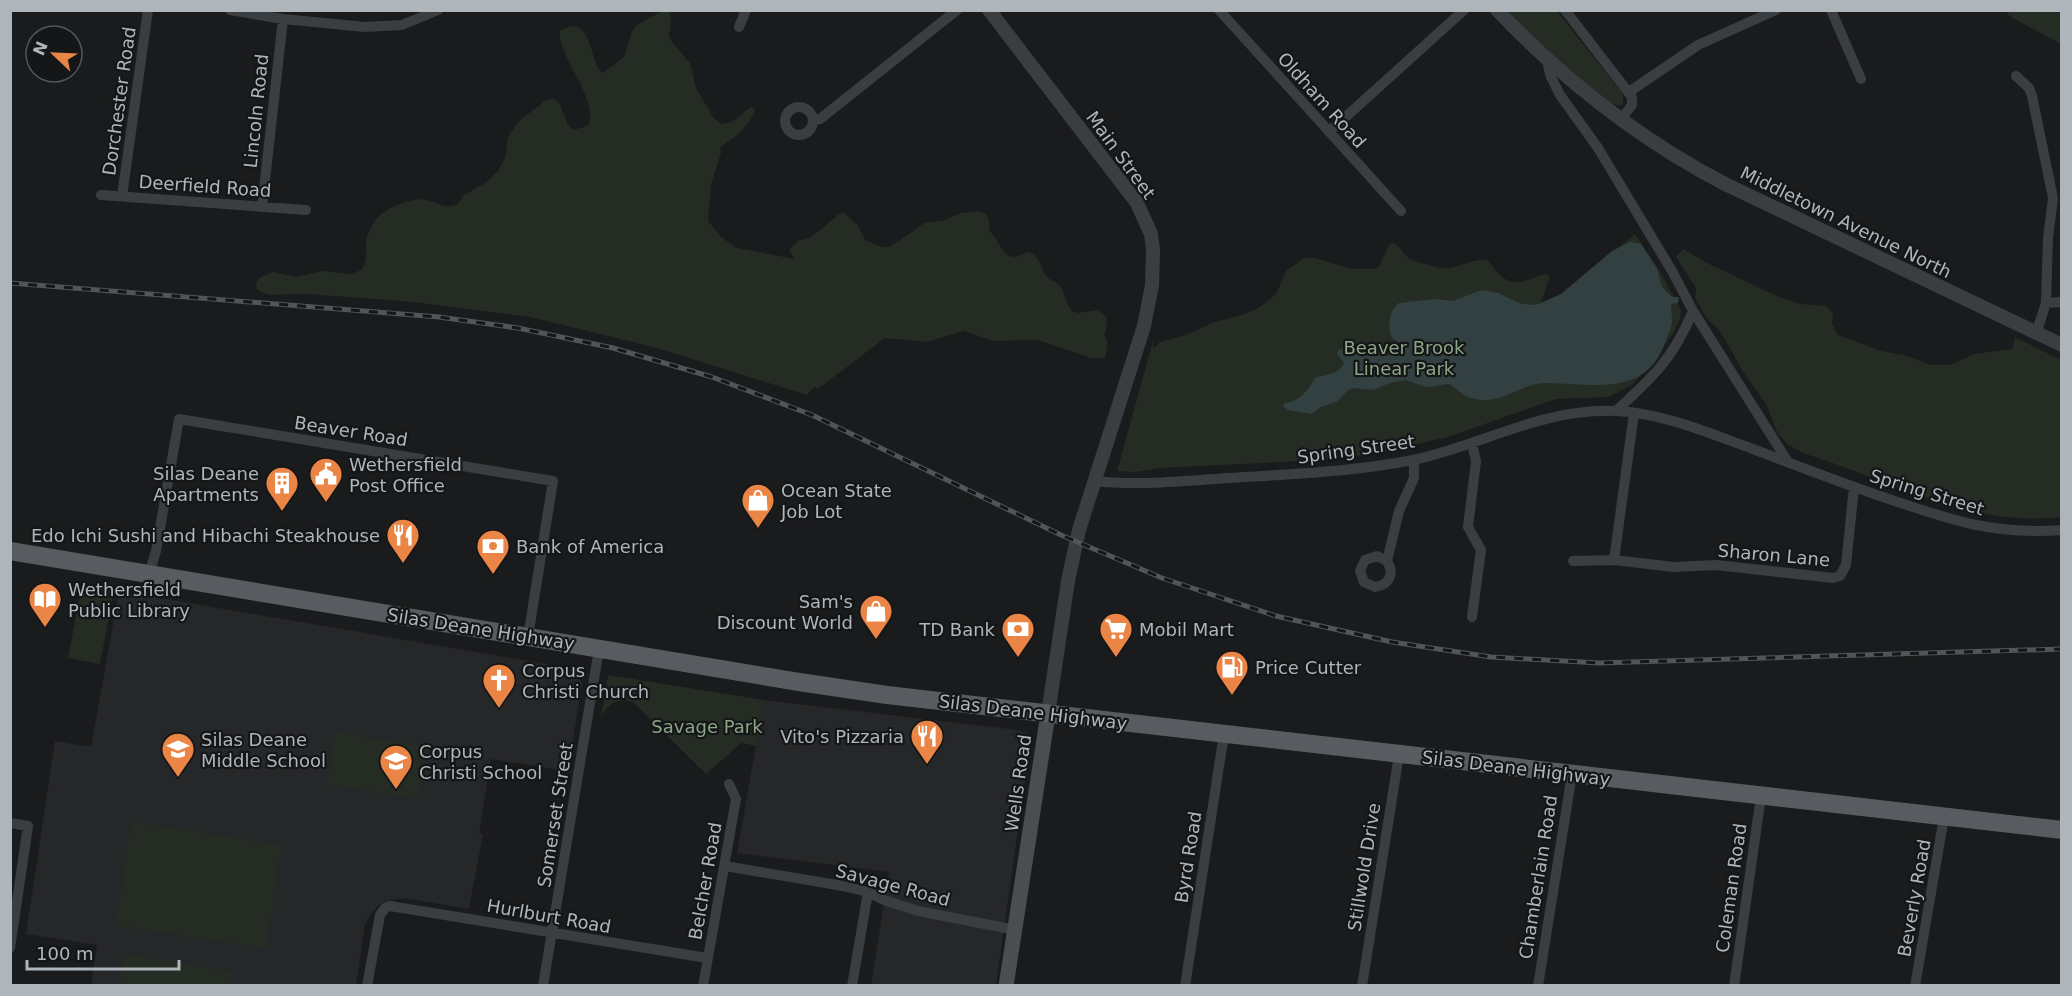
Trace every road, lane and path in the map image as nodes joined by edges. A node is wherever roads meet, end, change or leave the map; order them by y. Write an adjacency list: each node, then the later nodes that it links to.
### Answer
1 (148, 10): 23 (street, Dorchester Road)
2 (230, 10): 13 (street)
3 (438, 10): 13 (street)
4 (746, 10): 14 (street)
5 (957, 10): 20 (street)
6 (989, 10): 37 (street, Main Street)
7 (1219, 10): 21 (street, Oldham Road)
8 (1464, 10): 21 (street)
9 (1497, 10): 15 (street, Middletown Avenue North)
10 (1565, 10): 18 (street)
11 (1776, 10): 18 (street)
12 (1831, 10): 17 (street)
13 (283, 19): 24 (street, Lincoln Road)
14 (739, 27)
15 (1547, 61): 19 (street, Middletown Avenue North); 29 (street)
16 (2016, 76): 28 (street)
17 (1860, 79)
18 (1629, 92): 19 (street)
19 (1621, 119): 30 (street, Middletown Avenue North)
20 (813, 120)
21 (1329, 132): 26 (street, Oldham Road)
22 (101, 195): 23 (street, Deerfield Road)
23 (122, 196): 24 (street, Deerfield Road)
24 (262, 207): 25 (street, Deerfield Road)
25 (306, 210)
26 (1401, 211)
27 (2061, 302): 28 (street)
28 (2046, 303): 30 (street)
29 (1693, 311): 32 (street); 36 (street)
30 (2036, 333): 31 (street, Middletown Avenue North)
31 (2061, 345)
32 (1616, 411): 33 (street, Spring Street); 34 (street, Spring Street)
33 (1634, 413): 36 (street, Spring Street); 41 (street)
34 (1472, 443): 35 (street, Spring Street); 45 (street)
35 (1414, 460): 37 (street, Spring Street); 42 (street)
36 (1788, 462): 38 (street, Spring Street)
37 (1094, 481): 48 (street, Wells Road)
38 (1854, 487): 39 (street, Spring Street); 41 (street, Sharon Lane)
39 (2061, 530)
40 (10, 552): 44 (main road, Silas Deane Highway)
41 (1614, 560): 43 (street, Sharon Lane)
42 (1387, 561)
43 (1573, 561)
44 (149, 574): 46 (main road, Silas Deane Highway); 46 (street, Beaver Road)
45 (1472, 617)
46 (528, 637): 47 (main road, Silas Deane Highway)
47 (599, 649): 48 (main road, Silas Deane Highway); 60 (street, Somerset Street)
48 (1048, 714): 49 (main road, Silas Deane Highway); 59 (main road, Wells Road)
49 (1224, 734): 50 (main road, Silas Deane Highway); 68 (street, Byrd Road)
50 (1399, 755): 51 (main road, Silas Deane Highway); 69 (street, Stillwold Drive)
51 (1572, 774): 53 (main road, Silas Deane Highway); 70 (street, Chamberlain Road)
52 (729, 784): 57 (street, Belcher Road)
53 (1761, 796): 54 (main road, Silas Deane Highway); 71 (street, Coleman Road)
54 (1944, 817): 56 (main road, Silas Deane Highway); 72 (street, Beverly Road)
55 (10, 823): 61 (street)
56 (2061, 830)
57 (725, 866): 58 (street, Savage Road); 62 (street, Belcher Road)
58 (868, 892): 59 (street, Savage Road); 66 (street)
59 (1016, 930): 67 (main road, Wells Road)
60 (552, 933): 62 (street, Hurlburt Road); 63 (street, Hurlburt Road); 64 (street, Somerset Street)
61 (10, 948)
62 (707, 958): 65 (street, Belcher Road)
63 (367, 986)
64 (543, 986)
65 (703, 986)
66 (852, 986)
67 (1006, 986)
68 (1185, 986)
69 (1362, 986)
70 (1538, 986)
71 (1734, 986)
72 (1915, 986)

